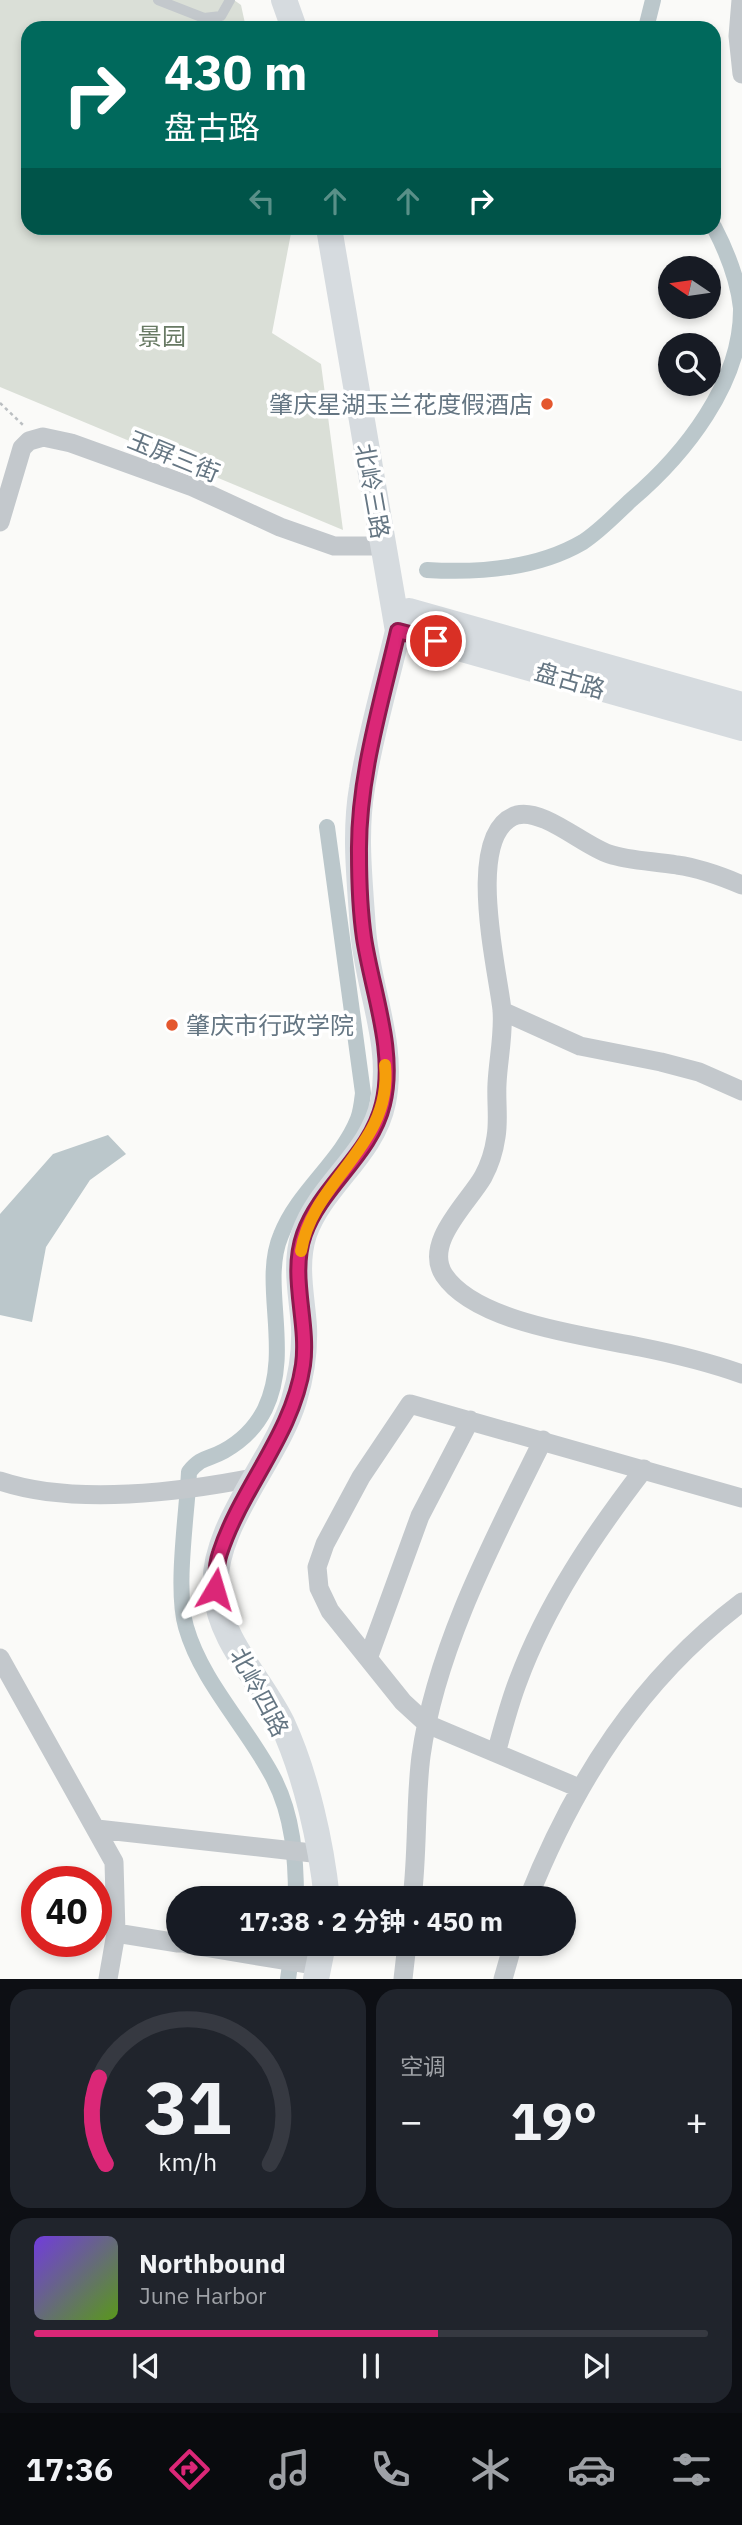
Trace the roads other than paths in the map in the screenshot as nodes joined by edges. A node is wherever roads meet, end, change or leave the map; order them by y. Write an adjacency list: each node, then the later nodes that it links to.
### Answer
1 (158, 0): 2 (lane)
2 (230, 0)
3 (268, 0): 6 (street)
4 (284, 0): 7 (street)
5 (741, 0): 8 (street)
6 (275, 21)
7 (291, 21)
8 (742, 74)
9 (330, 235): 12 (street, 北岭三路)
10 (344, 235): 13 (street, 北岭三路)
11 (0, 522): 12 (street, 玉屏三街)
12 (382, 546): 13 (street, 北岭三路)
13 (404, 621): 14 (street, 盘古路); 24 (street, 北岭四路)
14 (684, 700): 15 (street, 盘古路); 16 (street, 盘古路)
15 (742, 705)
16 (742, 728)
17 (742, 886): 18 (street)
18 (502, 1011): 19 (street); 20 (street)
19 (742, 1091)
20 (742, 1374)
21 (470, 1420): 22 (street); 28 (street); 28 (street)
22 (543, 1440): 23 (street); 30 (street)
23 (644, 1469): 26 (street); 31 (street)
24 (258, 1477): 25 (street); 34 (street, 北岭四路)
25 (0, 1481)
26 (742, 1497)
27 (742, 1602): 32 (street)
28 (369, 1656): 30 (street)
29 (0, 1658): 33 (street)
30 (427, 1724): 31 (street); 36 (street)
31 (496, 1753): 32 (street)
32 (579, 1788): 37 (street)
33 (97, 1829): 34 (street); 38 (street)
34 (312, 1853): 35 (street, 北岭四路)
35 (323, 1886)
36 (413, 1886)
37 (533, 1886)
38 (116, 1933): 39 (street); 44 (street)
39 (166, 1941)
40 (260, 1956): 43 (street)
41 (405, 1956): 45 (street)
42 (510, 1956): 46 (street)
43 (316, 1963)
44 (108, 1979)
45 (402, 1979)
46 (503, 1979)

